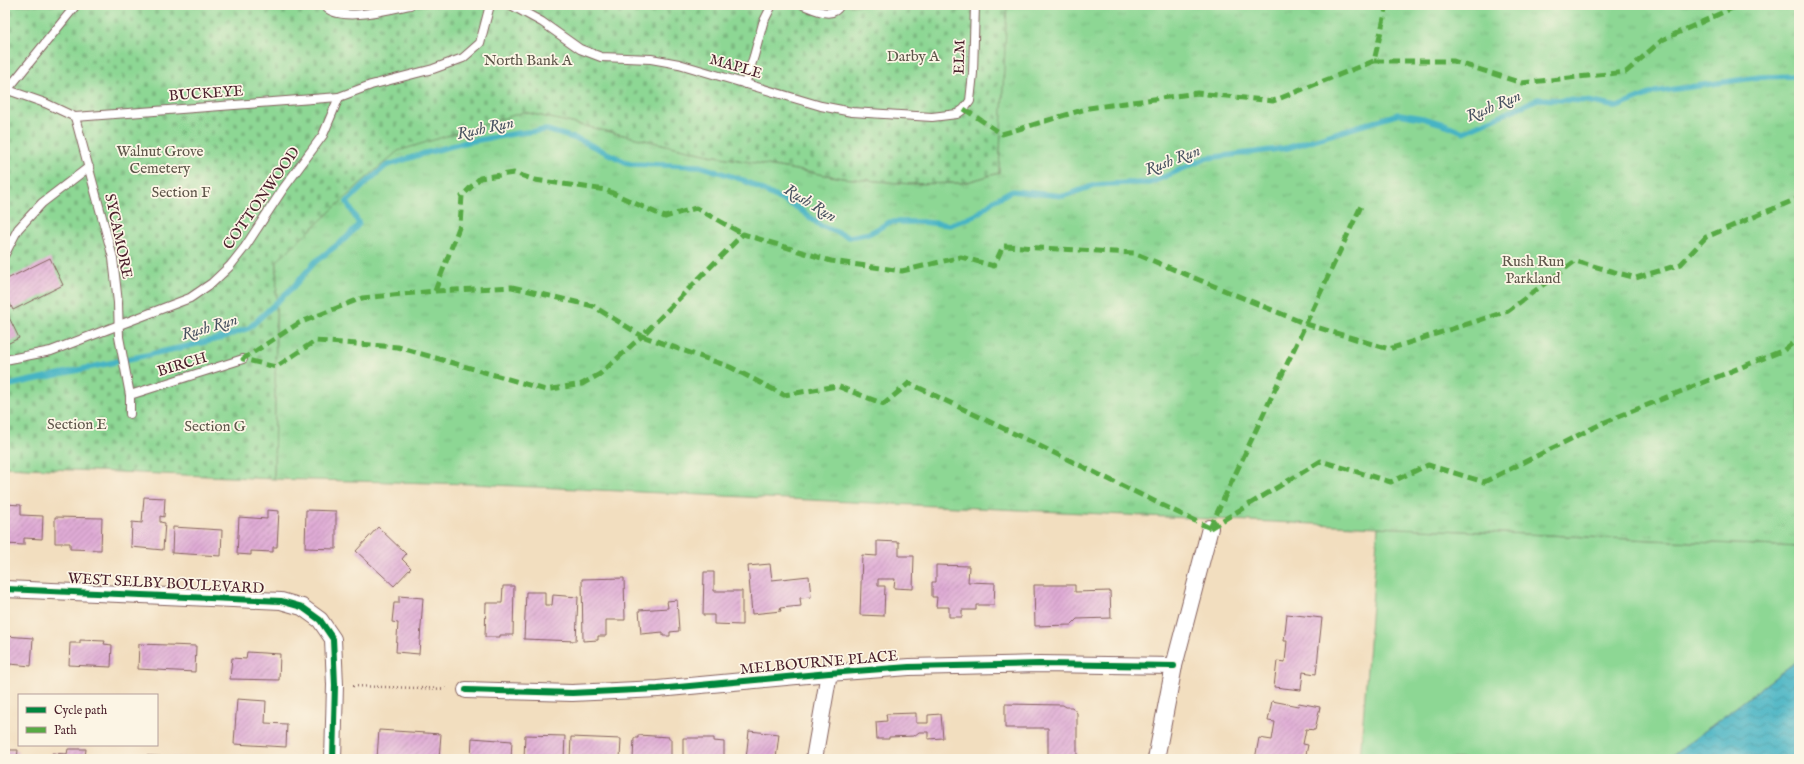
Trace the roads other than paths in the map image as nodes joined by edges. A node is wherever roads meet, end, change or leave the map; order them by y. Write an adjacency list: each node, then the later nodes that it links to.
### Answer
1 (76, 5): 11 (lane)
2 (410, 5): 9 (lane)
3 (490, 5): 12 (lane)
4 (511, 5): 10 (lane, MAPLE)
5 (772, 5): 10 (lane)
6 (803, 5): 7 (lane)
7 (840, 5)
8 (975, 5): 13 (lane, ELM)
9 (325, 6)
10 (745, 84): 13 (lane, MAPLE)
11 (7, 89): 14 (lane)
12 (339, 97): 14 (lane, BUCKEYE); 17 (lane, COTTONWOOD)
13 (964, 109)
14 (75, 117): 15 (lane, SYCAMORE)
15 (89, 167): 16 (lane); 17 (lane, SYCAMORE)
16 (5, 254)
17 (119, 324): 19 (lane, COTTONWOOD); 20 (lane, SYCAMORE)
18 (243, 359): 20 (lane, BIRCH)
19 (5, 360)
20 (130, 395): 21 (lane, SYCAMORE)
21 (130, 414)
22 (1210, 528): 24 (street)
23 (5, 589): 27 (street, WEST SELBY BOULEVARD)
24 (1174, 666): 25 (street, MELBOURNE PLACE); 29 (street)
25 (829, 673): 26 (street, MELBOURNE PLACE); 28 (street)
26 (466, 690)
27 (333, 759)
28 (814, 759)
29 (1156, 759)

